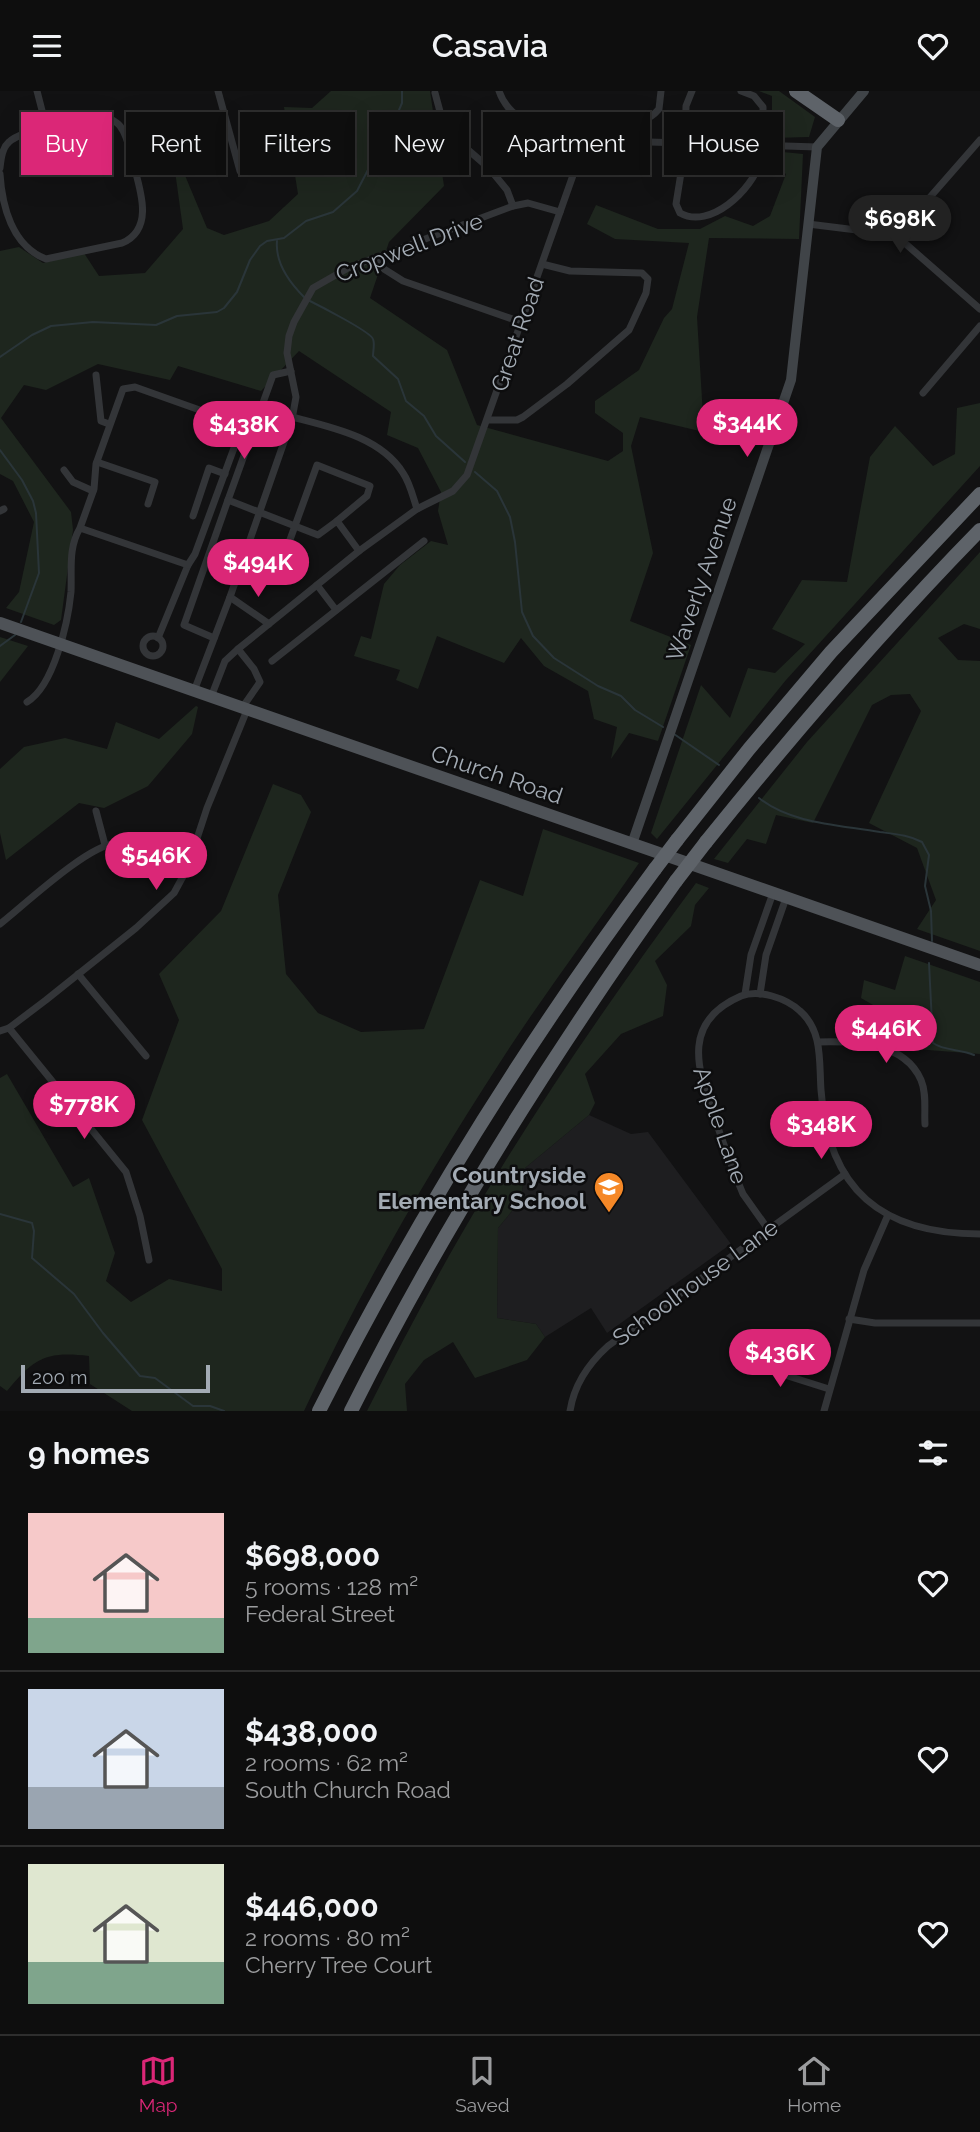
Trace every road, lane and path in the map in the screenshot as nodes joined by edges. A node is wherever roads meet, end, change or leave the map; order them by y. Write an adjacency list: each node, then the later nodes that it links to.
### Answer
1 (37, 91): 10 (street)
2 (218, 91): 22 (street)
3 (661, 91): 14 (street)
4 (692, 91): 12 (street)
5 (741, 91): 13 (street)
6 (796, 91): 15 (highway)
7 (864, 91): 15 (street)
8 (435, 93): 27 (street)
9 (500, 94): 11 (street)
10 (42, 112)
11 (513, 112)
12 (685, 112)
13 (763, 112)
14 (650, 117)
15 (838, 120): 20 (street)
16 (112, 121): 23 (street)
17 (21, 137): 21 (street)
18 (980, 140): 30 (street)
19 (783, 145): 20 (street)
20 (817, 147): 29 (street, Waverly Avenue)
21 (0, 168)
22 (240, 171)
23 (0, 174)
24 (572, 175): 28 (street, Great Road)
25 (680, 175): 26 (street)
26 (752, 175)
27 (513, 206): 28 (street); 31 (street, Cropwell Drive)
28 (560, 212): 32 (street, Great Road)
29 (808, 224): 30 (street); 75 (street, Waverly Avenue)
30 (896, 236): 33 (street)
31 (374, 258): 34 (street); 36 (street, Cropwell Drive)
32 (541, 264): 34 (street, Great Road); 40 (street)
33 (980, 309)
34 (521, 322): 40 (street, Great Road)
35 (980, 326): 38 (street)
36 (291, 371): 39 (street, Cropwell Drive); 47 (street)
37 (96, 375): 41 (street)
38 (923, 393)
39 (292, 417): 49 (street); 50 (street, Cropwell Drive)
40 (488, 419): 49 (street, Great Road)
41 (109, 424): 42 (street); 44 (street)
42 (97, 461): 45 (street); 48 (street)
43 (64, 470): 45 (street)
44 (225, 474): 51 (street); 59 (street)
45 (93, 491): 54 (street)
46 (980, 494): 99 (highway, bridge)
47 (228, 500): 50 (street); 66 (street)
48 (148, 504)
49 (417, 509): 57 (street, Great Road)
50 (260, 513): 53 (street); 61 (street, Cropwell Drive)
51 (193, 516)
52 (337, 521): 53 (street); 53 (street); 57 (street)
53 (295, 526): 58 (street)
54 (80, 528): 59 (street); 67 (street)
55 (980, 530): 100 (highway, bridge)
56 (424, 541): 62 (street)
57 (359, 551): 60 (street, Great Road)
58 (283, 559)
59 (188, 565): 65 (street)
60 (317, 585): 62 (street); 64 (street, Great Road)
61 (230, 597): 64 (street); 66 (street, Cropwell Drive)
62 (336, 610): 69 (street)
63 (0, 623): 67 (main road, Church Road)
64 (270, 624): 68 (street, Great Road)
65 (158, 638)
66 (214, 638): 70 (street, Cropwell Drive)
67 (59, 644): 70 (main road, Church Road); 72 (street)
68 (238, 649): 71 (street, Great Road); 73 (street)
69 (272, 661)
70 (194, 691): 71 (main road, Church Road)
71 (211, 698): 73 (main road, Church Road)
72 (27, 702)
73 (245, 709): 75 (main road, Church Road); 77 (street)
74 (96, 811): 76 (street)
75 (632, 844): 78 (main road, Church Road)
76 (105, 845): 77 (street); 80 (street)
77 (187, 869): 82 (street)
78 (773, 893): 79 (main road, Church Road); 83 (street)
79 (786, 898): 81 (main road, Church Road); 84 (street)
80 (0, 924)
81 (980, 965)
82 (78, 974): 85 (street); 88 (street)
83 (746, 994): 84 (street); 92 (street, Apple Lane)
84 (760, 994): 87 (street)
85 (9, 1028): 86 (street); 94 (street)
86 (0, 1031)
87 (818, 1042): 89 (street); 90 (street)
88 (146, 1056)
89 (925, 1124)
90 (845, 1174): 91 (street); 92 (street, Schoolhouse Lane)
91 (888, 1215): 93 (street); 95 (street)
92 (768, 1229): 101 (street, Schoolhouse Lane)
93 (980, 1234)
94 (149, 1260)
95 (849, 1319): 96 (street); 98 (street)
96 (980, 1323)
97 (751, 1354): 98 (street)
98 (830, 1389): 102 (street)
99 (319, 1411)
100 (351, 1411)
101 (570, 1411)
102 (824, 1411)

